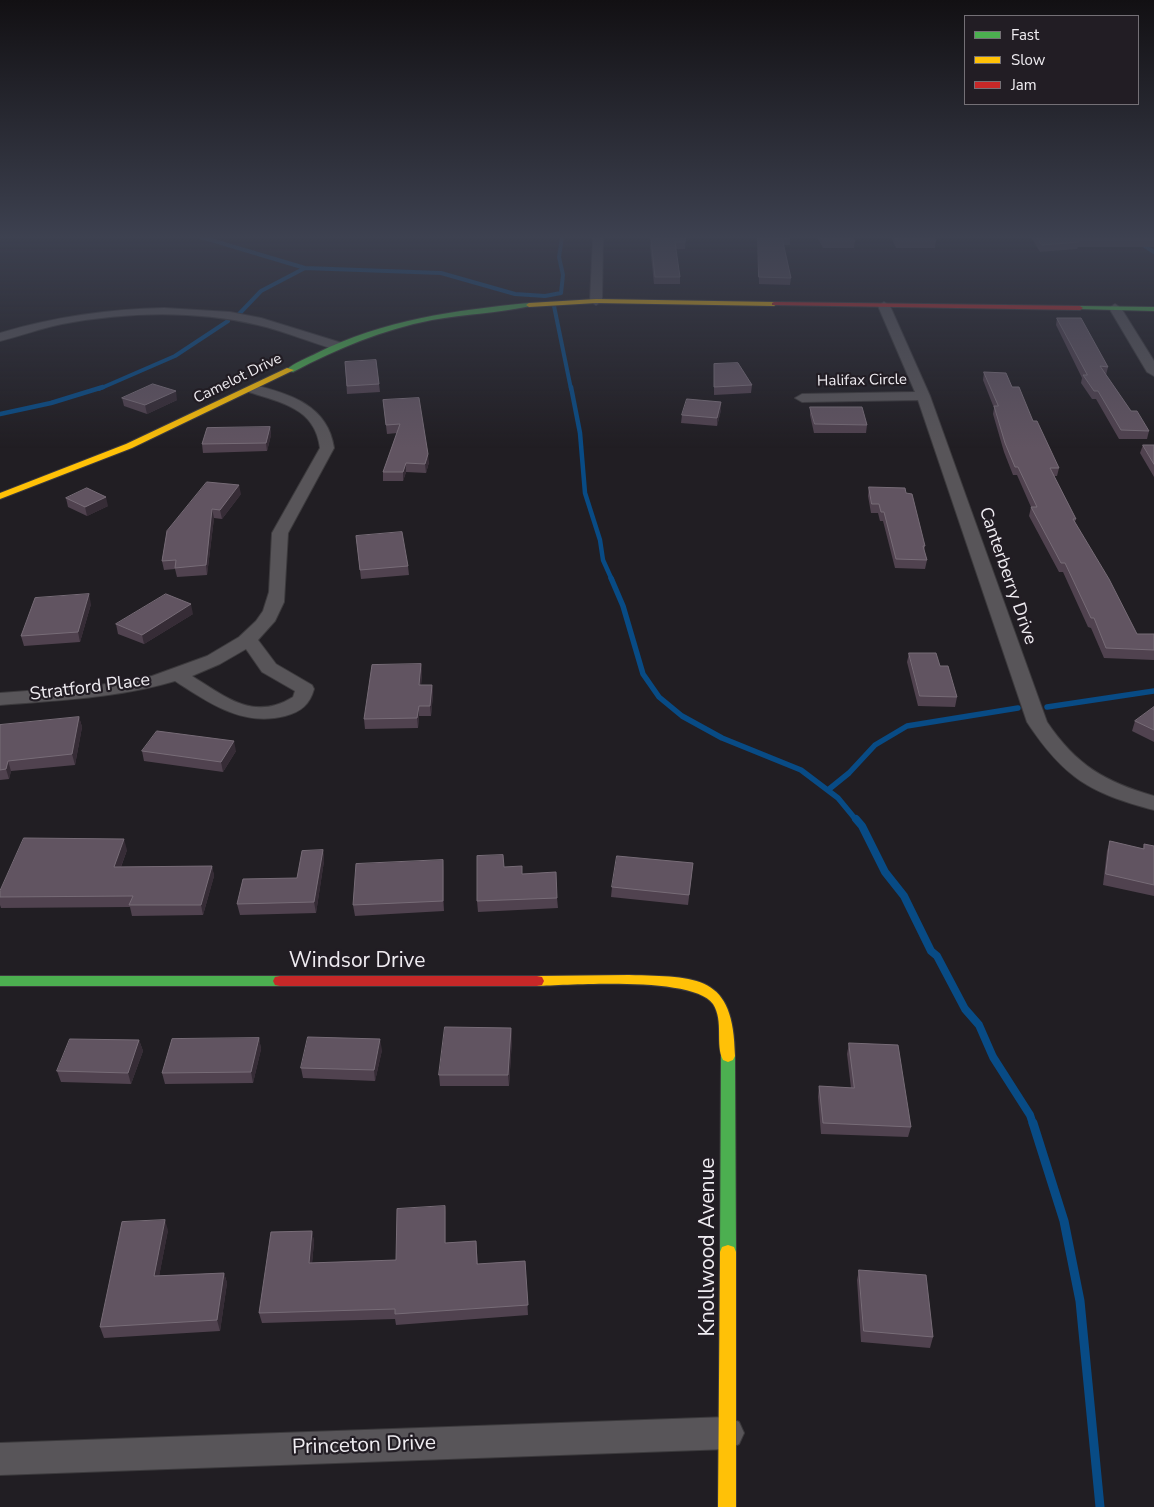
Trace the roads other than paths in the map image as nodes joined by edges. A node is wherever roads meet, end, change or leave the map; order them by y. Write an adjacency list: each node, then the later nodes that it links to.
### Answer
1 (502, 307): 7 (street, Camelot Drive)
2 (885, 307): 10 (street, Canterberry Drive)
3 (1037, 307): 4 (street, Camelot Drive)
4 (1115, 308): 5 (street, Camelot Drive); 8 (street)
5 (1154, 309)
6 (0, 337): 7 (street)
7 (338, 346): 9 (street, Camelot Drive)
8 (1154, 372)
9 (254, 389): 12 (street, Camelot Drive); 13 (street, Stratford Place)
10 (923, 396): 11 (street, Halifax Circle); 16 (street, Canterberry Drive)
11 (802, 398)
12 (0, 496)
13 (248, 638): 14 (street, Stratford Place); 14 (street)
14 (179, 675): 15 (street, Stratford Place)
15 (0, 699)
16 (1154, 803)
17 (0, 981): 18 (street, Windsor Drive)
18 (711, 992): 19 (street, Knollwood Avenue)
19 (728, 1433): 20 (street, Princeton Drive); 21 (street, Knollwood Avenue)
20 (0, 1459)
21 (727, 1507)

